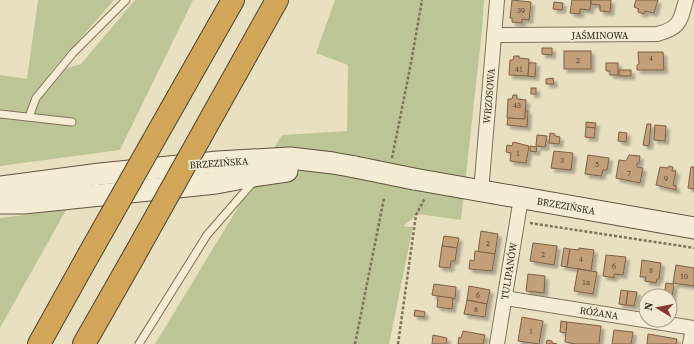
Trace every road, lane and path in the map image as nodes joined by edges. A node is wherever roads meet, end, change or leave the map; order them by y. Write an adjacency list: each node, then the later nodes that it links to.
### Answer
1 (126, 0): 9 (lane)
2 (233, 0): 25 (highway, bridge)
3 (277, 0): 26 (highway, bridge)
4 (422, 0): 11 (path)
5 (497, 0): 7 (street, WRZOSOWA)
6 (686, 0): 7 (street, JAŚMINOWA)
7 (494, 35): 16 (street, WRZOSOWA)
8 (0, 114): 9 (lane)
9 (29, 117): 10 (lane)
10 (72, 122)
11 (392, 155)
12 (355, 171): 13 (main road, BRZEZIŃSKA); 14 (main road, BRZEZIŃSKA); 15 (main road, BRZEZIŃSKA)
13 (259, 175): 19 (main road, BRZEZIŃSKA); 27 (lane)
14 (423, 185): 16 (main road, BRZEZIŃSKA); 29 (path)
15 (0, 187)
16 (481, 192): 18 (main road, BRZEZIŃSKA)
17 (384, 198): 28 (path)
18 (521, 198): 20 (street, TULIPANÓW); 21 (main road, BRZEZIŃSKA)
19 (0, 203)
20 (517, 221): 22 (path); 23 (street, TULIPANÓW)
21 (694, 228)
22 (694, 248)
23 (505, 298): 24 (street, RÓŻANA); 30 (street, TULIPANÓW)
24 (694, 328): 31 (street, RÓŻANA)
25 (39, 344)
26 (84, 344)
27 (139, 344)
28 (355, 344)
29 (398, 344)
30 (498, 344)
31 (690, 344)

